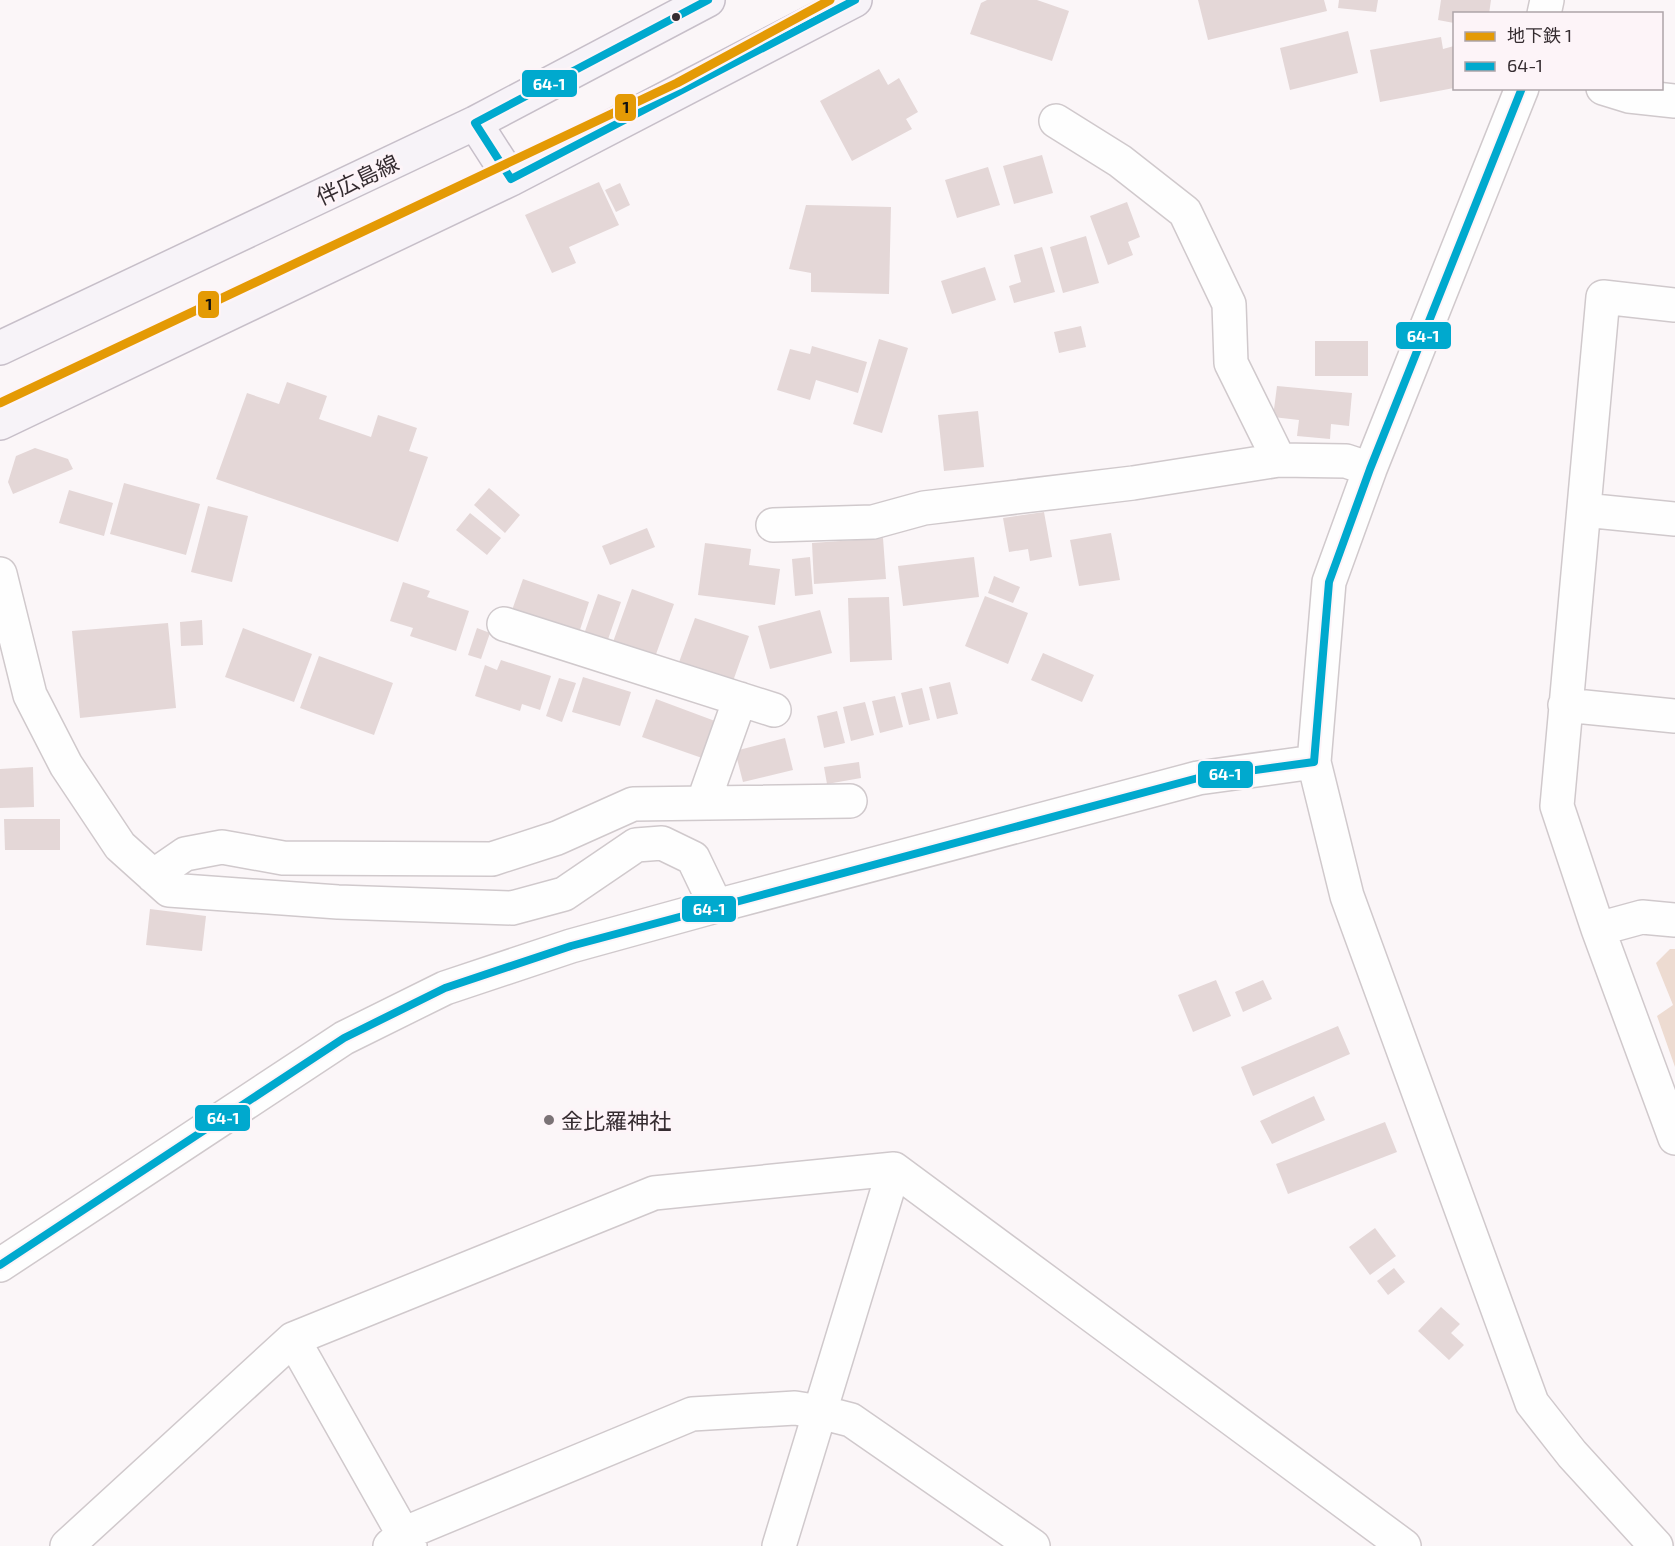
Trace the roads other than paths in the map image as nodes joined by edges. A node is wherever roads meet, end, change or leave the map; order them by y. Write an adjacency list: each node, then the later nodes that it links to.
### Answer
1 (708, 0): 7 (main road, 伴広島線)
2 (855, 0): 8 (main road)
3 (1521, 90): 13 (street)
4 (1610, 90): 5 (street)
5 (1675, 101)
6 (1056, 121): 12 (street)
7 (476, 123): 8 (main road); 10 (main road, 伴広島線)
8 (511, 179): 11 (main road)
9 (1675, 305): 14 (street)
10 (0, 348)
11 (0, 423)
12 (1279, 460): 13 (street); 16 (street)
13 (1370, 469): 23 (street)
14 (1584, 510): 15 (street); 20 (street)
15 (1675, 519)
16 (773, 525)
17 (0, 574): 26 (street)
18 (504, 624): 19 (street)
19 (740, 699): 21 (street); 25 (street)
20 (1565, 705): 22 (street); 29 (street)
21 (774, 710)
22 (1675, 716)
23 (1314, 762): 27 (street); 40 (street)
24 (850, 801): 25 (street)
25 (704, 803): 26 (street)
26 (153, 876): 27 (street)
27 (716, 906): 32 (street)
28 (1675, 920): 29 (street)
29 (1598, 929): 30 (street)
30 (1675, 1138)
31 (894, 1169): 33 (street); 34 (street); 39 (street)
32 (0, 1265)
33 (293, 1339): 35 (street); 36 (street)
34 (820, 1412): 35 (street); 37 (street); 38 (street)
35 (401, 1542)
36 (67, 1546)
37 (779, 1546)
38 (1033, 1546)
39 (1404, 1546)
40 (1656, 1546)

